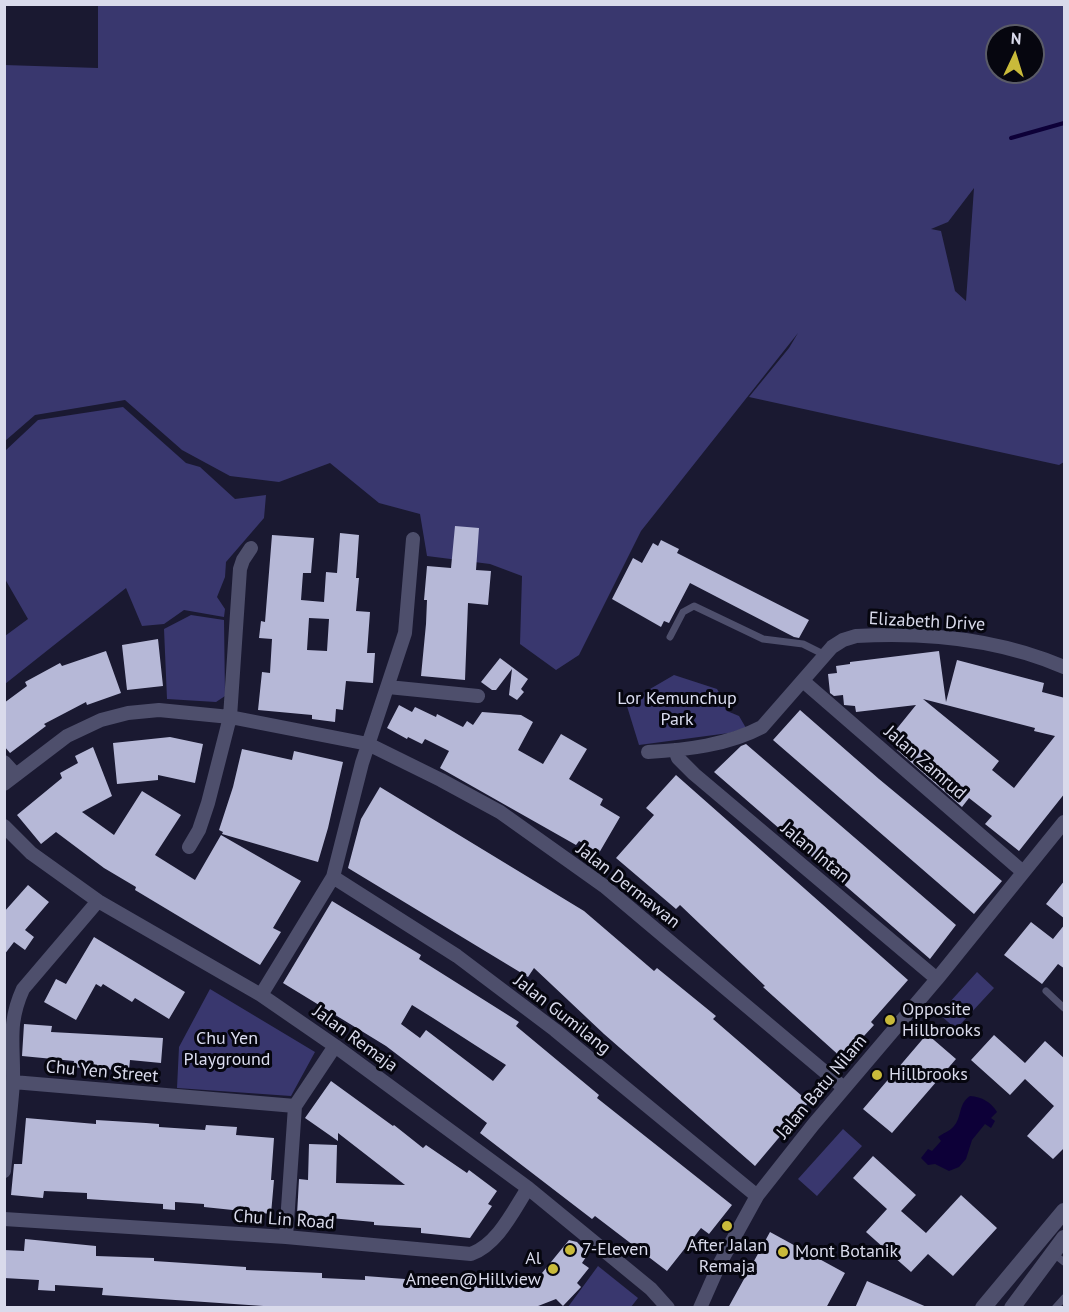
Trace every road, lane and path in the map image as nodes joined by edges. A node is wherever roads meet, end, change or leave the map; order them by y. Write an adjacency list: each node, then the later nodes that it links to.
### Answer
1 (413, 539): 7 (street)
2 (250, 548): 9 (street)
3 (670, 636): 4 (lane)
4 (825, 655): 5 (street, Elizabeth Drive); 6 (street, Elizabeth Drive)
5 (1065, 667)
6 (803, 681): 11 (street, Elizabeth Drive); 19 (street, Jalan Zamrud)
7 (388, 687): 8 (street); 10 (street)
8 (478, 696)
9 (230, 717): 10 (street, Jalan Dermawan); 14 (street, Jalan Dermawan); 18 (street)
10 (368, 744): 20 (street); 28 (street, Jalan Dermawan)
11 (675, 750): 12 (street, Elizabeth Drive); 22 (street, Jalan Intan)
12 (648, 752)
13 (4, 762): 14 (street)
14 (15, 774): 15 (street, Jalan Dermawan)
15 (4, 784)
16 (1065, 822): 19 (street, Jalan Batu Nilam)
17 (4, 826): 21 (street, Jalan Remaja)
18 (189, 847)
19 (1023, 872): 22 (street, Jalan Batu Nilam)
20 (333, 877): 24 (street); 32 (street, Jalan Gumilang)
21 (98, 901): 24 (street, Jalan Remaja); 27 (street)
22 (937, 979): 28 (street, Jalan Batu Nilam)
23 (1046, 991): 25 (lane)
24 (261, 995): 26 (street, Jalan Remaja)
25 (1065, 1008)
26 (335, 1046): 29 (street); 31 (street, Jalan Remaja)
27 (12, 1082): 29 (street, Chu Yen Street); 30 (street)
28 (844, 1088): 32 (street, Jalan Batu Nilam)
29 (295, 1106): 35 (street)
30 (4, 1171)
31 (528, 1188): 35 (street, Chu Lin Road); 39 (street, Jalan Remaja)
32 (757, 1196): 40 (street, Jalan Batu Nilam)
33 (1065, 1211): 41 (street)
34 (4, 1219): 35 (street, Chu Lin Road)
35 (286, 1237)
36 (1065, 1238): 37 (street)
37 (1058, 1257): 42 (street)
38 (1065, 1298): 43 (lane)
39 (668, 1308)
40 (700, 1308)
41 (983, 1308)
42 (1012, 1308)
43 (1055, 1308)

